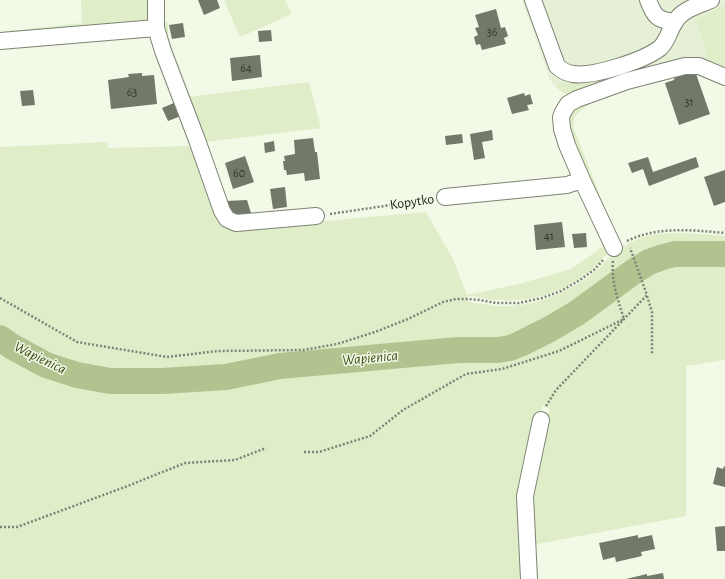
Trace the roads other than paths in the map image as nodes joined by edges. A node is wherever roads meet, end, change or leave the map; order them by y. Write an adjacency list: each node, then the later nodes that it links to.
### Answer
1 (156, 0): 6 (street)
2 (533, 0): 5 (street)
3 (648, 0): 5 (street)
4 (711, 0): 5 (street)
5 (674, 22)
6 (156, 28): 7 (street); 11 (street)
7 (0, 42)
8 (725, 77): 9 (street)
9 (582, 180): 10 (street, Kopytko); 12 (street)
10 (445, 197)
11 (316, 216)
12 (614, 248)
13 (541, 420): 14 (street)
14 (529, 579)

